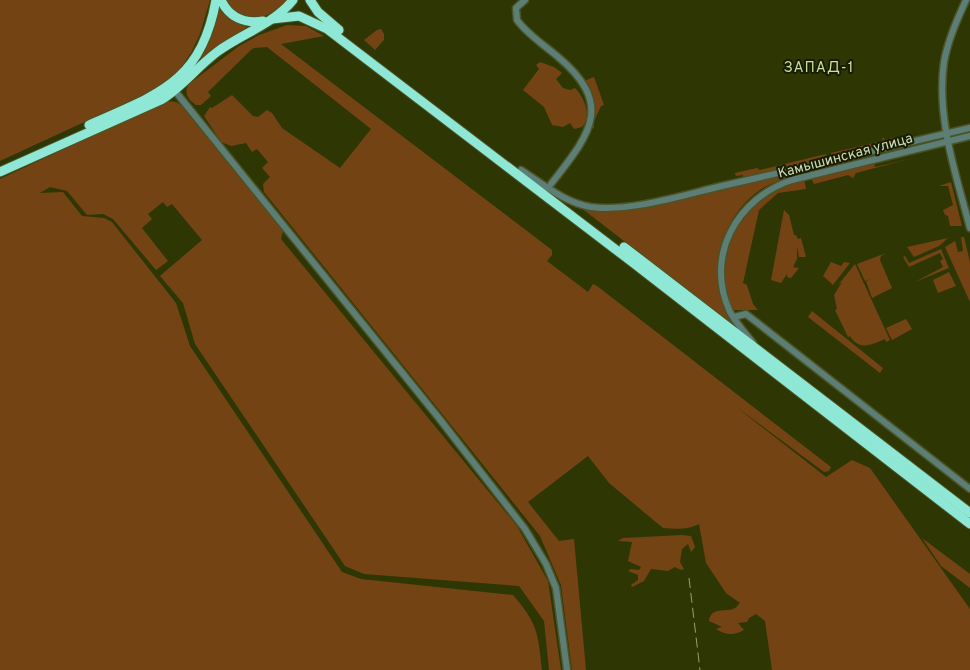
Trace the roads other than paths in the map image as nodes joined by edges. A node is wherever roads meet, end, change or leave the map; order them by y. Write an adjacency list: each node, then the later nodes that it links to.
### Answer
1 (216, 0): 13 (highway)
2 (221, 0): 7 (highway)
3 (293, 0): 7 (highway)
4 (310, 0): 9 (highway)
5 (525, 0): 17 (street)
6 (966, 0): 12 (street)
7 (270, 20): 8 (highway); 9 (highway)
8 (175, 91): 15 (highway); 24 (street)
9 (438, 110): 14 (highway); 23 (highway)
10 (970, 128): 12 (street, Камышинская улица)
11 (970, 136): 12 (street, Камышинская улица)
12 (948, 138): 16 (street, Камышинская улица); 18 (street)
13 (0, 166)
14 (521, 170): 16 (street); 20 (highway)
15 (0, 172)
16 (805, 172): 19 (street, Камышинская улица)
17 (551, 184)
18 (970, 228)
19 (734, 317): 20 (street, Камышинская улица); 21 (street)
20 (762, 353): 22 (highway)
21 (970, 488)
22 (970, 513)
23 (970, 524)
24 (567, 670)

